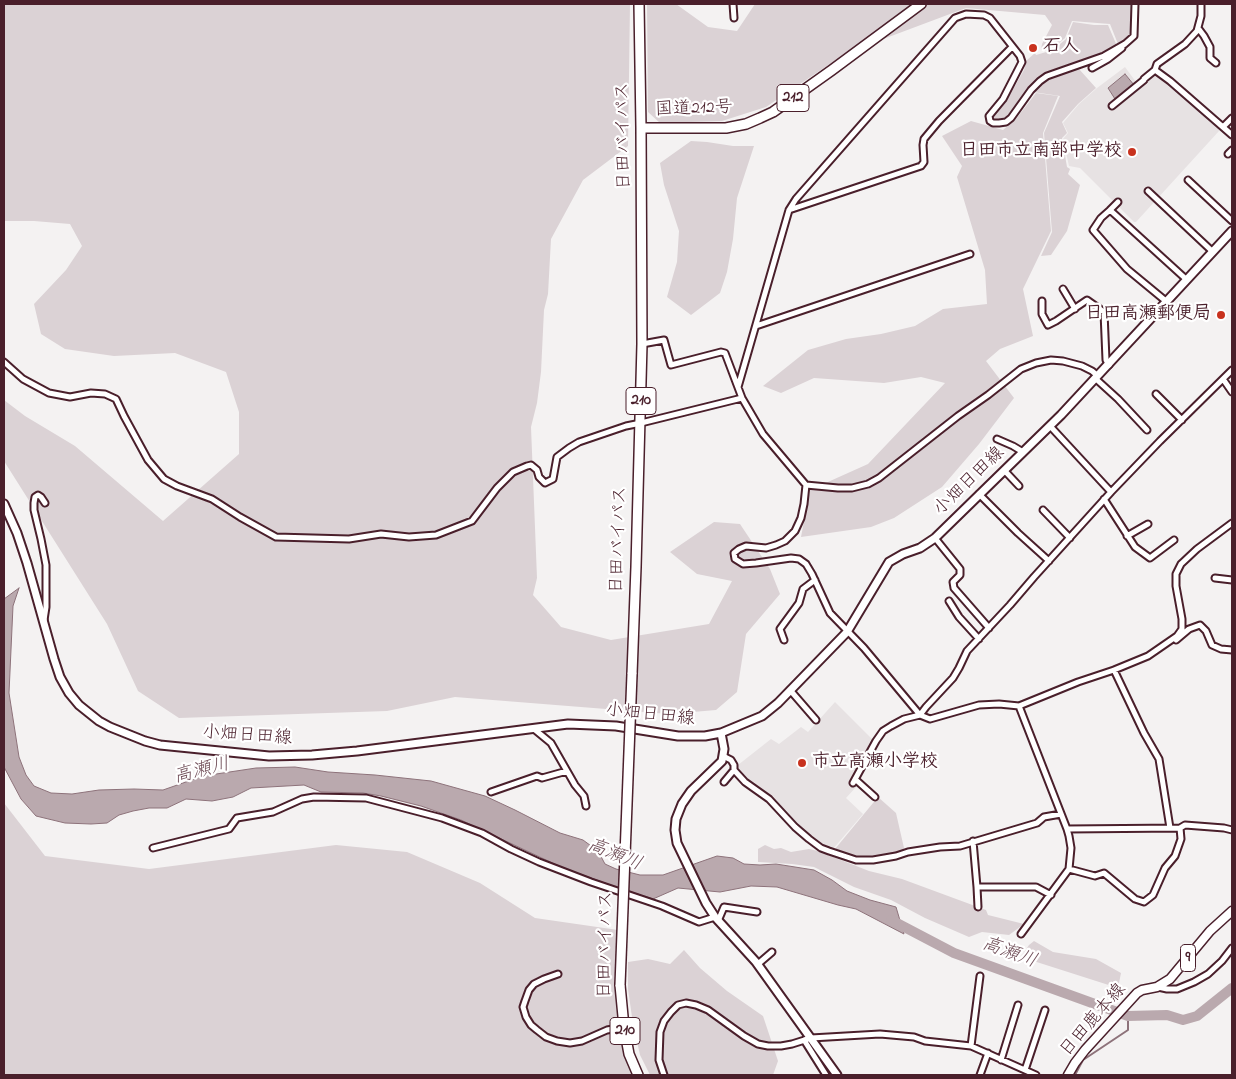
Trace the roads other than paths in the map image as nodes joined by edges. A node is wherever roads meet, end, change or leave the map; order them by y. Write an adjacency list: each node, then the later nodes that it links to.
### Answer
1 (639, 4): 16 (highway, 日田バイパス / 210)
2 (733, 4): 6 (street)
3 (921, 4): 16 (highway, 国道212号 / 212)
4 (1135, 4): 8 (street)
5 (1202, 4): 7 (street)
6 (734, 18)
7 (1198, 28): 10 (street); 12 (street)
8 (1125, 44): 9 (street); 11 (street)
9 (1012, 47): 21 (street); 21 (street)
10 (1216, 63)
11 (1092, 68)
12 (1155, 70): 13 (street); 15 (street)
13 (1112, 106)
14 (1232, 118): 15 (street)
15 (1223, 127): 17 (street)
16 (641, 128): 33 (highway, 日田バイパス / 210)
17 (1232, 135)
18 (1188, 180): 23 (street)
19 (1148, 191): 25 (street)
20 (1118, 202): 22 (street)
21 (789, 210): 32 (street)
22 (1110, 210): 27 (street); 30 (street)
23 (1232, 222)
24 (1232, 231): 25 (main road, 小畑日田線)
25 (1213, 252): 27 (main road, 小畑日田線)
26 (970, 254): 32 (street)
27 (1187, 280): 30 (main road, 小畑日田線)
28 (1063, 289): 31 (street)
29 (1042, 301): 31 (street)
30 (1167, 302): 35 (main road, 小畑日田線)
31 (1075, 308): 35 (street)
32 (756, 326): 39 (street)
33 (642, 344): 39 (street); 44 (highway, 日田バイパス / 210)
34 (4, 362): 44 (street)
35 (1109, 365): 37 (main road, 小畑日田線)
36 (1232, 370): 38 (street)
37 (1097, 378): 45 (main road, 小畑日田線); 46 (street); 50 (street)
38 (1223, 378): 40 (street); 43 (street)
39 (738, 387): 42 (street)
40 (1232, 392)
41 (1156, 394): 43 (street)
42 (742, 398): 44 (street); 50 (street)
43 (1182, 420): 52 (street)
44 (641, 423): 113 (highway, 日田バイパス / 210, bridge)
45 (1050, 426): 48 (main road, 小畑日田線); 52 (street)
46 (1147, 430)
47 (997, 439): 48 (street)
48 (1023, 452): 49 (main road, 小畑日田線)
49 (1004, 470): 51 (street); 53 (main road, 小畑日田線)
50 (806, 485): 66 (street)
51 (1019, 486)
52 (1111, 492): 54 (street)
53 (980, 494): 61 (main road, 小畑日田線); 64 (street)
54 (1104, 499): 60 (street); 62 (street)
55 (45, 503): 69 (street)
56 (4, 504): 69 (main road, 小畑日田線)
57 (1043, 510): 62 (street)
58 (1232, 523): 75 (street)
59 (1148, 524): 60 (street)
60 (1127, 536): 63 (street)
61 (935, 538): 70 (street); 71 (main road, 小畑日田線)
62 (1070, 538): 64 (street)
63 (1174, 540)
64 (1049, 561): 70 (street)
65 (1215, 578): 67 (street)
66 (815, 580): 71 (street); 73 (street)
67 (1232, 580)
68 (948, 602): 72 (street)
69 (43, 624): 81 (main road, 小畑日田線)
70 (989, 628): 72 (street)
71 (847, 632): 77 (main road, 小畑日田線); 79 (street)
72 (979, 639): 79 (street)
73 (784, 640)
74 (1232, 650): 75 (street)
75 (1155, 651): 76 (street)
76 (1114, 670): 78 (street); 91 (street)
77 (790, 690): 80 (street); 82 (main road, 小畑日田線)
78 (1019, 706): 79 (street); 90 (street)
79 (920, 715): 88 (street)
80 (816, 720)
81 (534, 728): 82 (main road, 小畑日田線); 85 (street)
82 (721, 733): 83 (main road)
83 (723, 756): 84 (street); 103 (main road)
84 (734, 770): 86 (street); 95 (street)
85 (567, 771): 87 (street); 89 (street)
86 (724, 782)
87 (491, 792)
88 (875, 797)
89 (586, 806)
90 (1061, 814): 93 (street); 95 (street)
91 (1170, 828): 92 (street); 93 (street)
92 (1180, 828): 94 (street); 97 (street)
93 (1067, 829): 97 (street)
94 (1232, 830)
95 (974, 841): 98 (street)
96 (153, 848): 103 (street)
97 (1070, 869): 99 (street)
98 (977, 887): 99 (street); 100 (street)
99 (1051, 895): 104 (street)
100 (978, 907)
101 (1232, 911): 110 (main road, 日田鹿本線 / 9)
102 (757, 912): 103 (street)
103 (716, 919): 107 (main road)
104 (1021, 934)
105 (1232, 948): 110 (street)
106 (772, 952): 107 (street)
107 (758, 964): 114 (main road)
108 (558, 974): 113 (street)
109 (980, 976): 115 (street)
110 (1157, 986): 125 (main road, 日田鹿本線 / 9)
111 (1018, 1005): 117 (street)
112 (1045, 1010): 118 (street)
113 (624, 1027): 119 (highway, 日田バイパス / 210)
114 (808, 1039): 115 (street); 120 (street); 121 (street); 122 (main road)
115 (971, 1046): 116 (street)
116 (988, 1053): 117 (street); 123 (street)
117 (1001, 1060): 118 (street)
118 (1025, 1070): 124 (street)
119 (638, 1075)
120 (664, 1075)
121 (826, 1075)
122 (837, 1075)
123 (980, 1075)
124 (1036, 1075)
125 (1068, 1075)

